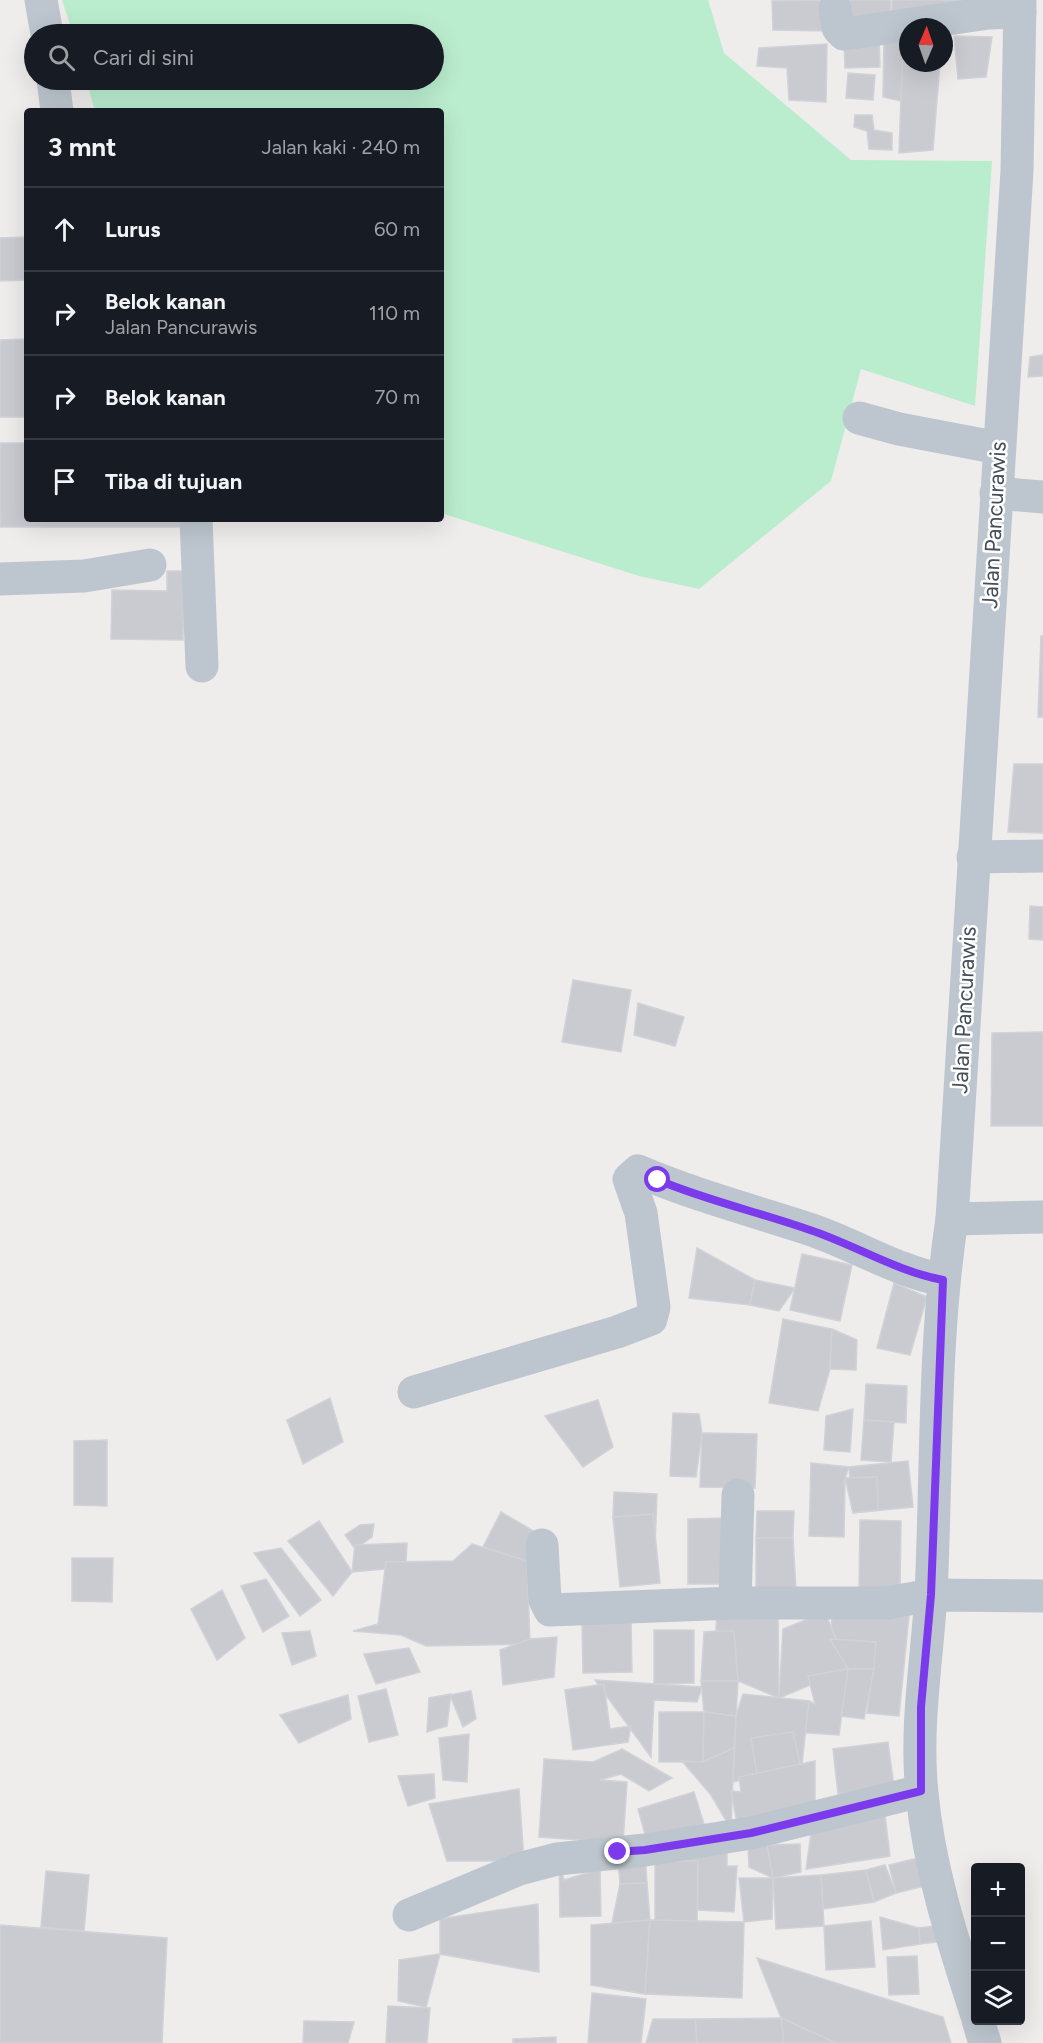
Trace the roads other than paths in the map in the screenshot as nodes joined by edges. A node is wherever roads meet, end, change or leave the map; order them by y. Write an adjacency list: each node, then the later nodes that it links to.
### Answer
1 (41, 0): 4 (street)
2 (1020, 6): 3 (street); 7 (street, Jalan Pancurawis)
3 (835, 9)
4 (45, 24)
5 (54, 90): 6 (street)
6 (57, 108)
7 (1030, 172): 9 (street, Jalan Pancurawis)
8 (860, 418): 9 (street)
9 (999, 448): 10 (street, Jalan Pancurawis)
10 (996, 493): 11 (street); 17 (street, Jalan Pancurawis)
11 (1043, 497)
12 (196, 522): 15 (street)
13 (150, 565): 14 (street)
14 (0, 579)
15 (202, 666)
16 (1043, 856): 17 (street)
17 (973, 857): 19 (street, Jalan Pancurawis)
18 (1043, 1217): 19 (street)
19 (952, 1219): 20 (street, Jalan Pancurawis)
20 (943, 1280): 21 (street); 24 (street, Jalan Pancurawis)
21 (414, 1392)
22 (738, 1495): 26 (street)
23 (542, 1545): 26 (street)
24 (931, 1595): 25 (street); 26 (street); 27 (street, Jalan Pancurawis)
25 (1043, 1596)
26 (735, 1603)
27 (921, 1791): 28 (street); 29 (street, Jalan Pancurawis)
28 (409, 1915)
29 (971, 1999)
30 (980, 2025): 31 (street)
31 (985, 2043)

